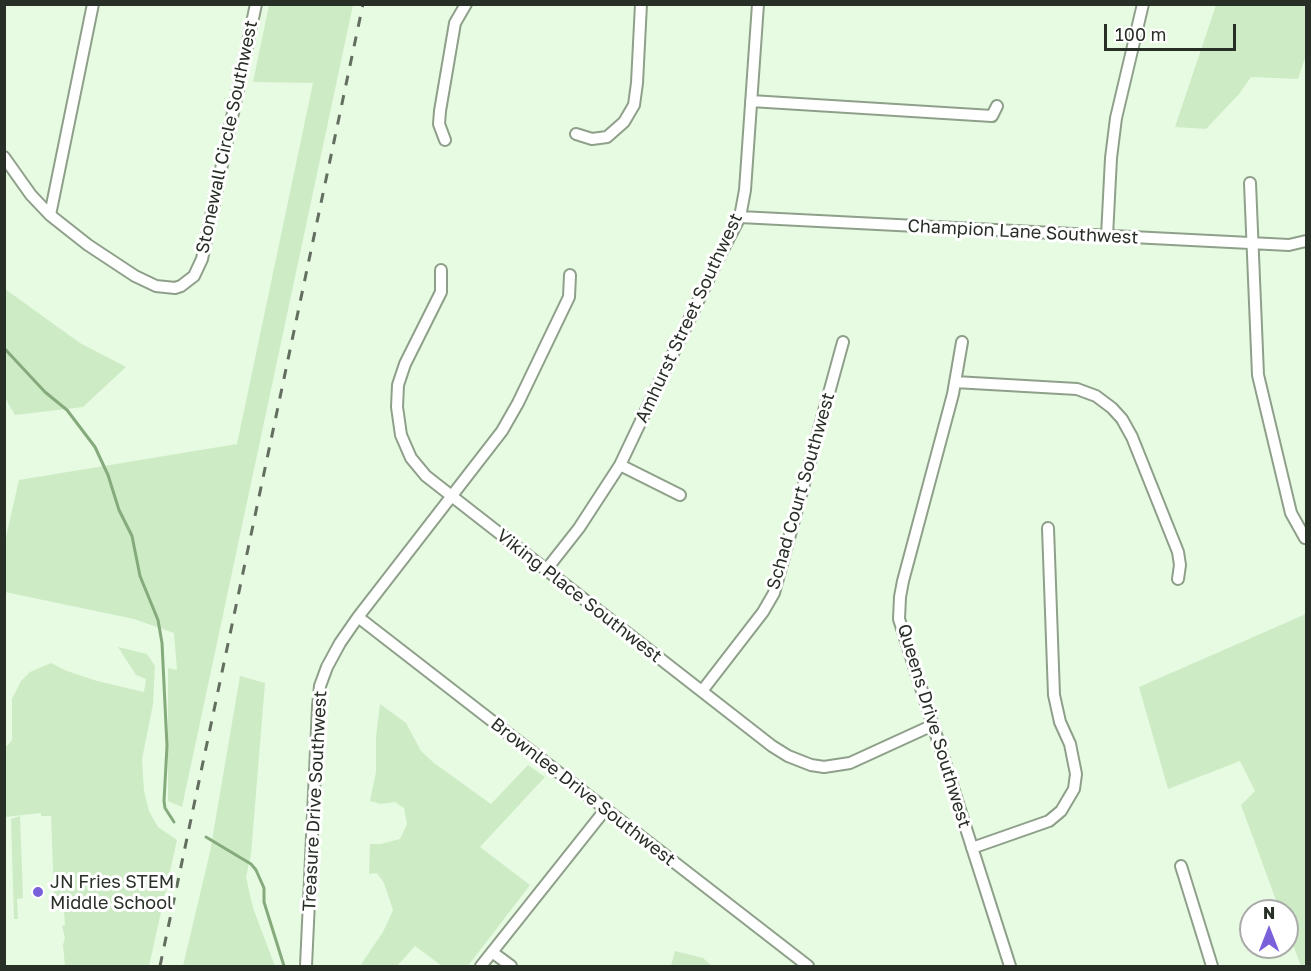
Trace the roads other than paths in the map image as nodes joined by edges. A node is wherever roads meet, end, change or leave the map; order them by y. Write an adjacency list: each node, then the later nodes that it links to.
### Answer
1 (93, 4): 13 (street)
2 (256, 4): 13 (street, Stonewall Circle Southwest)
3 (466, 4): 10 (street)
4 (641, 4): 9 (street)
5 (758, 4): 7 (street, Amhurst Street Southwest)
6 (1143, 4): 15 (street)
7 (751, 101): 8 (street); 14 (street, Amhurst Street Southwest)
8 (997, 106)
9 (576, 134)
10 (445, 140)
11 (4, 157): 13 (street, Stonewall Circle Southwest)
12 (1250, 183): 17 (street)
13 (50, 214)
14 (740, 218): 15 (street, Champion Lane Southwest); 23 (street, Amhurst Street Southwest)
15 (1107, 236): 17 (street, Champion Lane Southwest)
16 (1306, 241): 17 (street, Champion Lane Southwest)
17 (1252, 243): 27 (street)
18 (441, 270): 25 (street, Viking Place Southwest)
19 (570, 275): 25 (street, Treasure Drive Southwest)
20 (843, 342): 31 (street, Schad Court Southwest)
21 (962, 342): 22 (street, Queens Drive Southwest)
22 (955, 382): 29 (street); 32 (street, Queens Drive Southwest)
23 (620, 465): 24 (street); 28 (street, Amhurst Street Southwest)
24 (680, 495)
25 (451, 496): 28 (street, Viking Place Southwest); 30 (street, Treasure Drive Southwest)
26 (1048, 528): 34 (street)
27 (1305, 538)
28 (546, 570): 31 (street, Viking Place Southwest)
29 (1178, 579)
30 (358, 617): 33 (street, Brownlee Drive Southwest); 37 (street, Treasure Drive Southwest)
31 (702, 691): 32 (street, Viking Place Southwest)
32 (933, 725): 34 (street, Queens Drive Southwest)
33 (605, 810): 36 (street); 40 (street, Brownlee Drive Southwest)
34 (972, 848): 41 (street, Queens Drive Southwest)
35 (1181, 866): 42 (street)
36 (492, 952): 38 (street); 39 (street)
37 (306, 966)
38 (481, 966)
39 (511, 966)
40 (808, 966)
41 (1010, 966)
42 (1212, 966)

